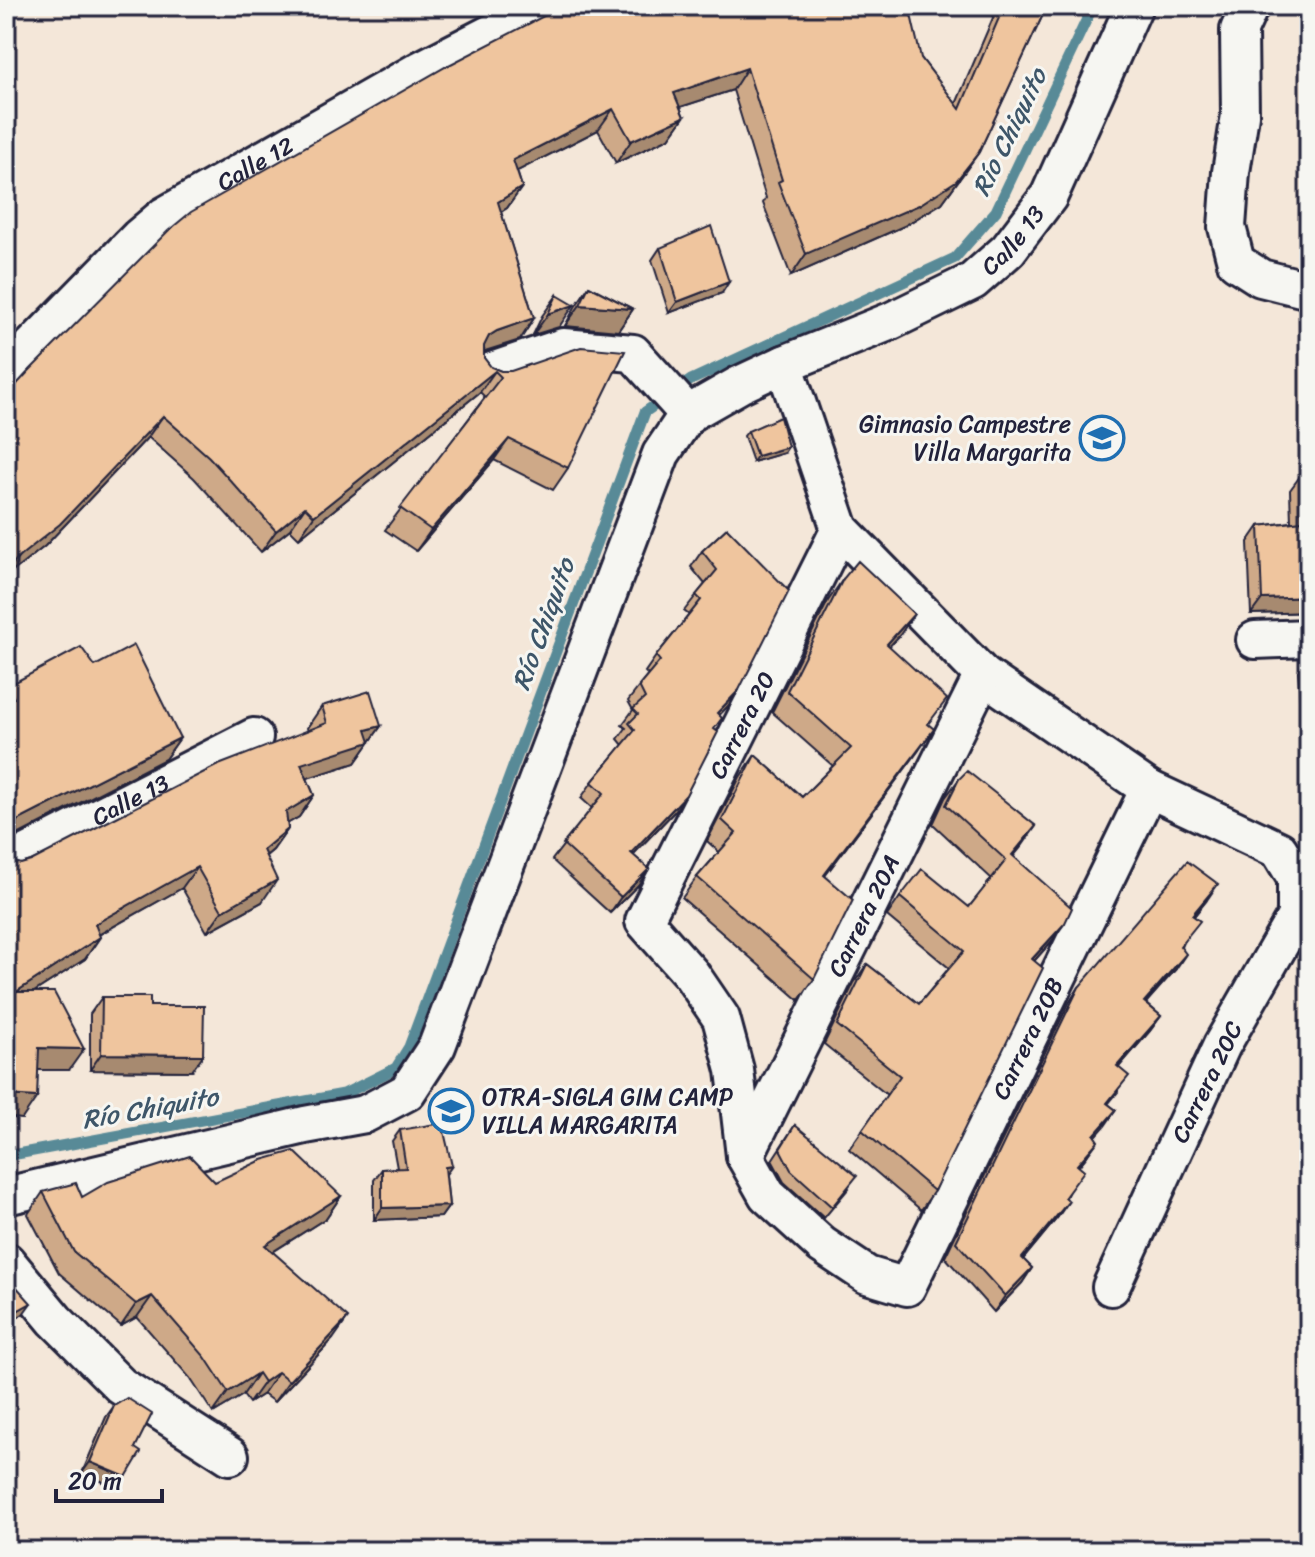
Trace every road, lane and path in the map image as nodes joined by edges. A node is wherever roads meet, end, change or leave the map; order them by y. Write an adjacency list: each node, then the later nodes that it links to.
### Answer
1 (544, 6): 7 (street, Calle 12)
2 (1134, 6): 5 (street, Calle 13)
3 (1250, 6): 4 (street)
4 (1309, 290)
5 (784, 364): 8 (street, Calle 13); 9 (street)
6 (489, 372): 8 (street)
7 (6, 373)
8 (684, 408): 18 (street)
9 (840, 529): 12 (street); 17 (street, Carrera 20)
10 (1309, 638): 11 (street)
11 (1255, 640)
12 (983, 675): 14 (street); 17 (street, Carrera 20A)
13 (254, 737): 16 (street, Calle 13)
14 (1149, 789): 15 (street); 17 (street, Carrera 20B)
15 (1295, 856): 20 (street, Carrera 20C)
16 (6, 864)
17 (745, 1156)
18 (6, 1196)
19 (6, 1261): 21 (street)
20 (1111, 1287)
21 (230, 1456)

